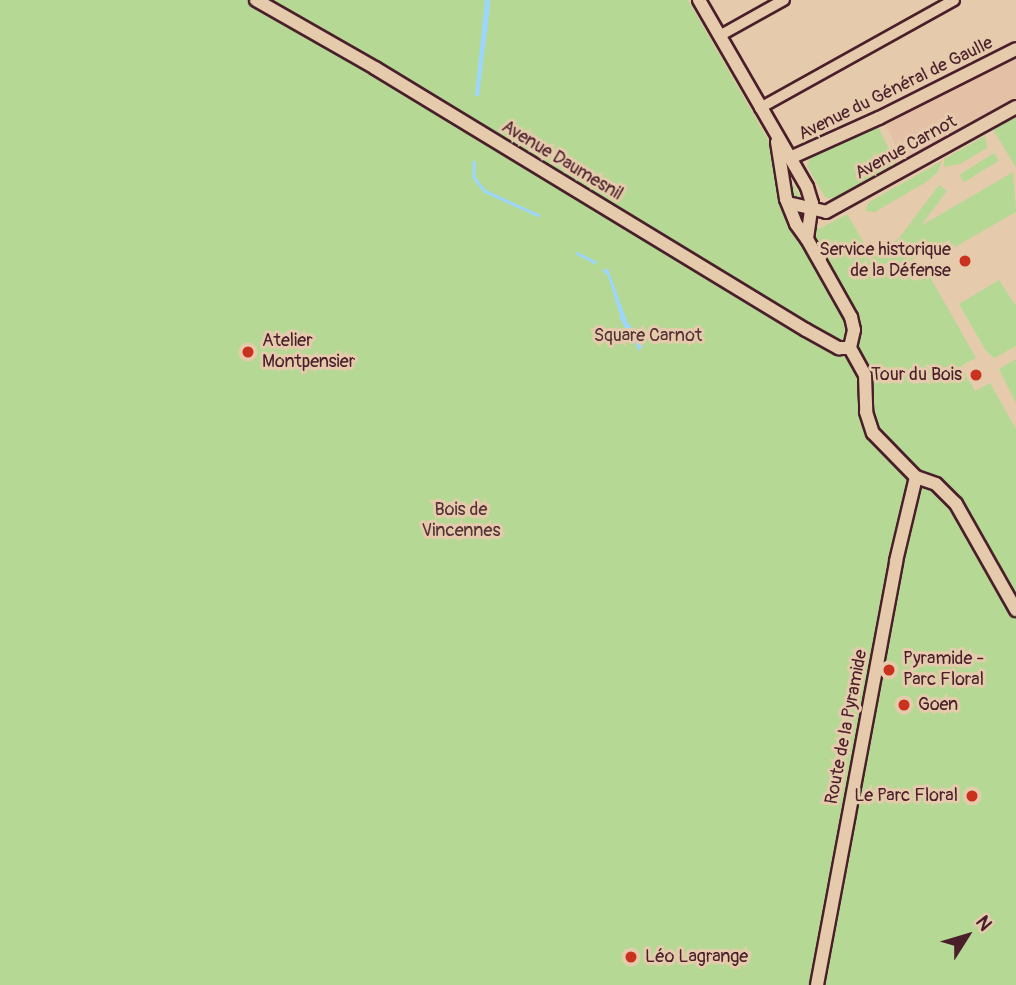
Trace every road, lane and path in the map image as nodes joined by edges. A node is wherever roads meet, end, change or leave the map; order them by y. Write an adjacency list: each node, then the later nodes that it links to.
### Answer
1 (256, 0): 14 (street, Avenue Daumesnil)
2 (699, 0): 5 (street)
3 (784, 0): 5 (street)
4 (954, 0): 7 (street)
5 (720, 35): 7 (street)
6 (1016, 49): 10 (street, Avenue du Général de Gaulle)
7 (760, 107): 9 (street)
8 (1016, 107): 12 (street, Avenue Carnot)
9 (777, 138): 10 (street); 11 (street)
10 (790, 158): 12 (street)
11 (788, 203): 12 (street); 13 (street)
12 (812, 210): 13 (street)
13 (807, 239): 14 (street)
14 (850, 348): 15 (street)
15 (916, 477): 16 (street); 17 (street, Route de la Pyramide)
16 (1016, 610)
17 (817, 985)

